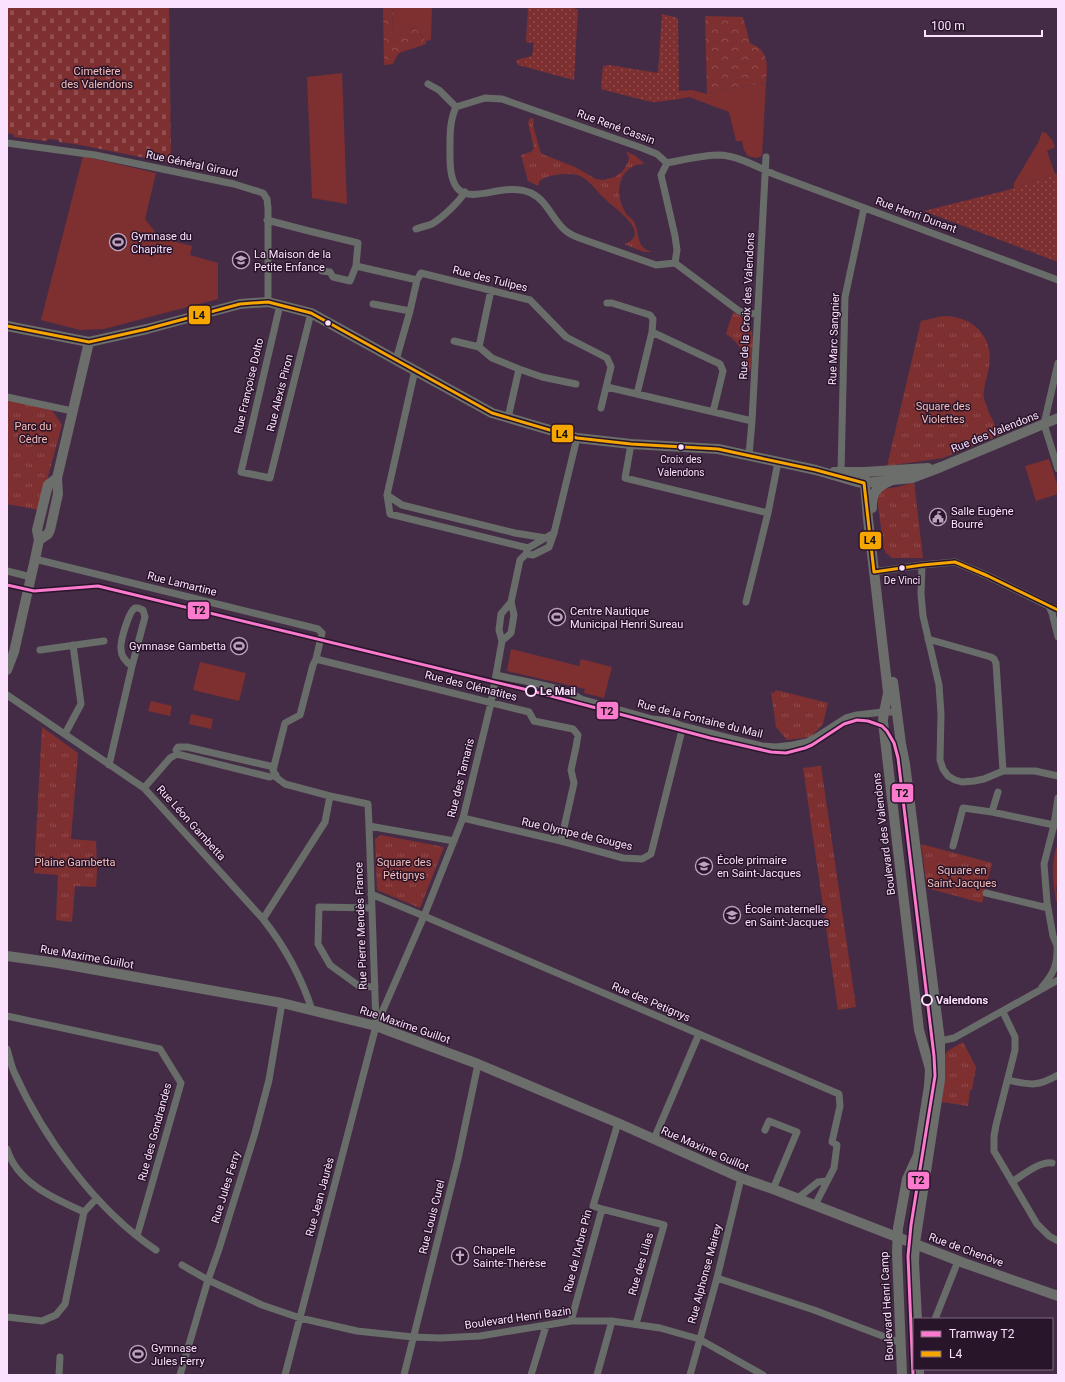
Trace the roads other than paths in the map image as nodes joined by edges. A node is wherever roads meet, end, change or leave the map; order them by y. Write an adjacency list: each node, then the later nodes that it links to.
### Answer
1 (428, 84): 2 (street)
2 (456, 107): 5 (street, Rue René Cassin); 7 (street)
3 (7, 143): 9 (street, Rue Général Giraud)
4 (766, 157): 6 (street, Rue de la Croix des Valendons)
5 (667, 163): 6 (street); 11 (street)
6 (766, 171): 8 (street, Rue Henri Dunant); 23 (street, Rue de la Croix des Valendons)
7 (465, 192): 10 (street); 11 (street)
8 (864, 208): 15 (street, Rue Henri Dunant); 51 (street, Rue Marc Sangnier)
9 (267, 220): 12 (street); 17 (street, Rue Général Giraud)
10 (416, 228)
11 (675, 263): 23 (street)
12 (356, 266): 13 (street); 14 (street)
13 (322, 271)
14 (417, 280): 16 (street, Rue des Tulipes); 21 (street)
15 (1058, 280)
16 (491, 290): 28 (street); 34 (street, Rue des Tulipes)
17 (268, 302): 20 (street); 27 (street)
18 (607, 303): 25 (street)
19 (373, 304): 21 (street)
20 (280, 305): 22 (street); 52 (street, Rue Françoise Dolto)
21 (410, 311): 29 (street)
22 (311, 313): 29 (street); 52 (street, Rue Alexis Piron)
23 (757, 314): 42 (street, Rue de la Croix des Valendons)
24 (7, 326): 27 (street)
25 (652, 332): 35 (street); 39 (street)
26 (454, 341): 28 (street)
27 (89, 342): 38 (street)
28 (480, 347): 31 (street)
29 (396, 360): 32 (street)
30 (1058, 362): 43 (street)
31 (519, 369): 33 (street); 40 (street)
32 (415, 370): 40 (street); 55 (street)
33 (576, 384)
34 (607, 387): 35 (street); 37 (street, Rue des Tulipes)
35 (637, 394): 39 (street)
36 (7, 396): 38 (street)
37 (601, 408)
38 (72, 411): 61 (street)
39 (712, 412): 42 (street)
40 (508, 418): 44 (street)
41 (1058, 418): 43 (street, Rue des Valendons)
42 (752, 421): 46 (street, Rue de la Croix des Valendons)
43 (1044, 424): 48 (street, Rue des Valendons); 49 (street)
44 (577, 438): 45 (street); 58 (street)
45 (631, 444): 46 (street); 56 (street)
46 (749, 455): 47 (street)
47 (778, 462): 50 (street); 56 (street)
48 (941, 467): 53 (street, Rue des Valendons); 54 (street, Rue des Valendons)
49 (1058, 469)
50 (816, 470): 51 (street); 54 (street)
51 (841, 472): 54 (street)
52 (270, 478)
53 (898, 479): 54 (street, Rue des Valendons); 57 (street, Boulevard des Valendons)
54 (866, 480): 57 (street, Boulevard des Valendons); 64 (street, Boulevard des Valendons)
55 (387, 495): 59 (street); 60 (street)
56 (768, 513): 67 (street)
57 (872, 518): 64 (street, Boulevard des Valendons)
58 (554, 533): 59 (street); 60 (street)
59 (546, 538): 60 (street)
60 (527, 551): 66 (street)
61 (35, 559): 65 (street); 76 (street, Rue Lamartine)
62 (922, 565): 64 (street); 68 (street); 71 (street)
63 (7, 571): 65 (street)
64 (877, 571): 82 (street, Boulevard des Valendons); 83 (street, Boulevard des Valendons)
65 (31, 577): 78 (street)
66 (511, 602): 73 (street); 73 (street)
67 (746, 602)
68 (1049, 606): 69 (street); 70 (street)
69 (1058, 610)
70 (1058, 637)
71 (928, 639): 89 (street); 89 (street)
72 (104, 640): 74 (street)
73 (502, 642): 79 (street, Rue des Tamaris)
74 (73, 645): 75 (street); 85 (street)
75 (40, 650)
76 (316, 659): 81 (street, Rue des Clématites); 88 (street)
77 (132, 666): 77 (street); 87 (street)
78 (7, 670)
79 (496, 675): 81 (street, Rue des Tamaris); 84 (street, Rue de la Fontaine du Mail)
80 (7, 695): 85 (street, Rue Léon Gambetta)
81 (491, 703): 97 (street, Rue des Tamaris); 101 (street, Rue des Clématites)
82 (883, 712): 83 (street, Rue de la Fontaine du Mail); 84 (street, Rue de la Fontaine du Mail); 143 (street, Boulevard des Valendons)
83 (897, 712): 120 (street, Boulevard des Valendons)
84 (683, 726): 101 (street, Rue Olympe de Gouges)
85 (65, 734): 87 (street, Rue Léon Gambetta)
86 (177, 754): 88 (street); 88 (street); 91 (street)
87 (109, 765): 91 (street, Rue Léon Gambetta)
88 (274, 770): 93 (street)
89 (1003, 771): 90 (street)
90 (1058, 776)
91 (144, 788): 108 (street, Rue Léon Gambetta)
92 (998, 792): 96 (street)
93 (330, 796): 98 (street, Rue Pierre Mendès France); 108 (street)
94 (1058, 798): 95 (street)
95 (1057, 809): 99 (street)
96 (992, 812): 99 (street); 102 (street)
97 (463, 818): 100 (street, Rue des Tamaris); 101 (street, Rue Olympe de Gouges)
98 (369, 826): 100 (street); 104 (street, Rue Pierre Mendès France)
99 (1056, 826): 106 (street)
100 (454, 841): 107 (street, Rue des Tamaris)
101 (561, 841)
102 (953, 846)
103 (986, 893): 106 (street)
104 (371, 894): 105 (street, Rue Pierre Mendès France); 107 (street, Rue des Petignys)
105 (372, 908): 112 (street, Rue Pierre Mendès France); 112 (street)
106 (1048, 908): 109 (street)
107 (424, 916): 118 (street, Rue des Tamaris); 119 (street, Rue des Petignys)
108 (263, 919): 115 (street, Rue Léon Gambetta)
109 (1057, 947): 113 (street)
110 (7, 956): 114 (street, Rue Maxime Guillot)
111 (1058, 980): 113 (street)
112 (374, 987): 118 (street, Rue Pierre Mendès France)
113 (1039, 990): 116 (street)
114 (282, 1003): 115 (street, Rue Maxime Guillot); 150 (street, Rue Jules Ferry)
115 (312, 1010): 118 (street, Rue Maxime Guillot)
116 (1002, 1012): 120 (street); 125 (street)
117 (7, 1016): 142 (street, Rue des Gondrandes)
118 (376, 1026): 122 (street, Rue Maxime Guillot); 153 (street, Rue Jean Jaurès)
119 (699, 1034): 128 (street); 133 (street, Rue des Petignys)
120 (940, 1041): 145 (street, Boulevard des Valendons)
121 (7, 1049): 123 (street)
122 (478, 1064): 126 (street, Rue Maxime Guillot); 160 (street, Rue Louis Curel)
123 (10, 1072): 137 (street)
124 (1058, 1075): 125 (street)
125 (1008, 1080): 134 (street)
126 (618, 1123): 128 (street, Rue Maxime Guillot); 139 (street, Rue de l'Arbre Pin)
127 (765, 1130): 135 (street)
128 (654, 1139): 132 (street, Rue Maxime Guillot)
129 (7, 1149): 130 (street)
130 (9, 1161): 140 (street)
131 (1052, 1163): 134 (street)
132 (741, 1178): 135 (street, Rue Maxime Guillot); 149 (street, Rue Alphonse Mairey)
133 (828, 1181): 136 (street); 138 (street, Rue des Petignys)
134 (1012, 1182): 144 (street)
135 (773, 1189): 136 (street, Rue Maxime Guillot)
136 (798, 1198): 138 (street, Rue Maxime Guillot)
137 (96, 1199): 140 (street); 142 (street)
138 (815, 1205): 141 (street, Rue Maxime Guillot)
139 (602, 1209): 156 (street, Rue de l'Arbre Pin); 158 (street, Rue des Lilas)
140 (84, 1212): 152 (street)
141 (843, 1215): 143 (street, Rue de Chenôve)
142 (137, 1236): 146 (street)
143 (897, 1236): 145 (street, Rue de Chenôve); 162 (street, Boulevard Henri Camp)
144 (1058, 1241)
145 (915, 1243): 147 (street, Rue de Chenôve); 154 (street)
146 (156, 1250)
147 (958, 1261): 151 (street, Rue de Chenôve); 155 (street)
148 (182, 1265): 150 (street, Boulevard Henri Bazin)
149 (716, 1278): 161 (street, Rue Alphonse Mairey); 162 (street)
150 (208, 1280): 153 (street, Boulevard Henri Bazin); 165 (street, Rue Jules Ferry)
151 (1058, 1296)
152 (7, 1317)
153 (300, 1318): 160 (street, Boulevard Henri Bazin); 166 (street, Rue Jean Jaurès)
154 (917, 1318)
155 (935, 1318)
156 (571, 1321): 157 (street, Boulevard Henri Bazin); 159 (street, Boulevard Henri Bazin)
157 (612, 1321): 158 (street, Boulevard Henri Bazin); 169 (street)
158 (636, 1324): 161 (street, Boulevard Henri Bazin)
159 (546, 1326): 160 (street, Boulevard Henri Bazin); 168 (street)
160 (413, 1337): 167 (street, Rue Louis Curel)
161 (699, 1338): 170 (street, Rue Alphonse Mairey); 171 (street, Boulevard Henri Bazin)
162 (901, 1343): 172 (street, Boulevard Henri Camp)
163 (60, 1357): 164 (street)
164 (59, 1375)
165 (180, 1375)
166 (285, 1375)
167 (404, 1375)
168 (531, 1375)
169 (597, 1375)
170 (690, 1375)
171 (763, 1375)
172 (902, 1375)

